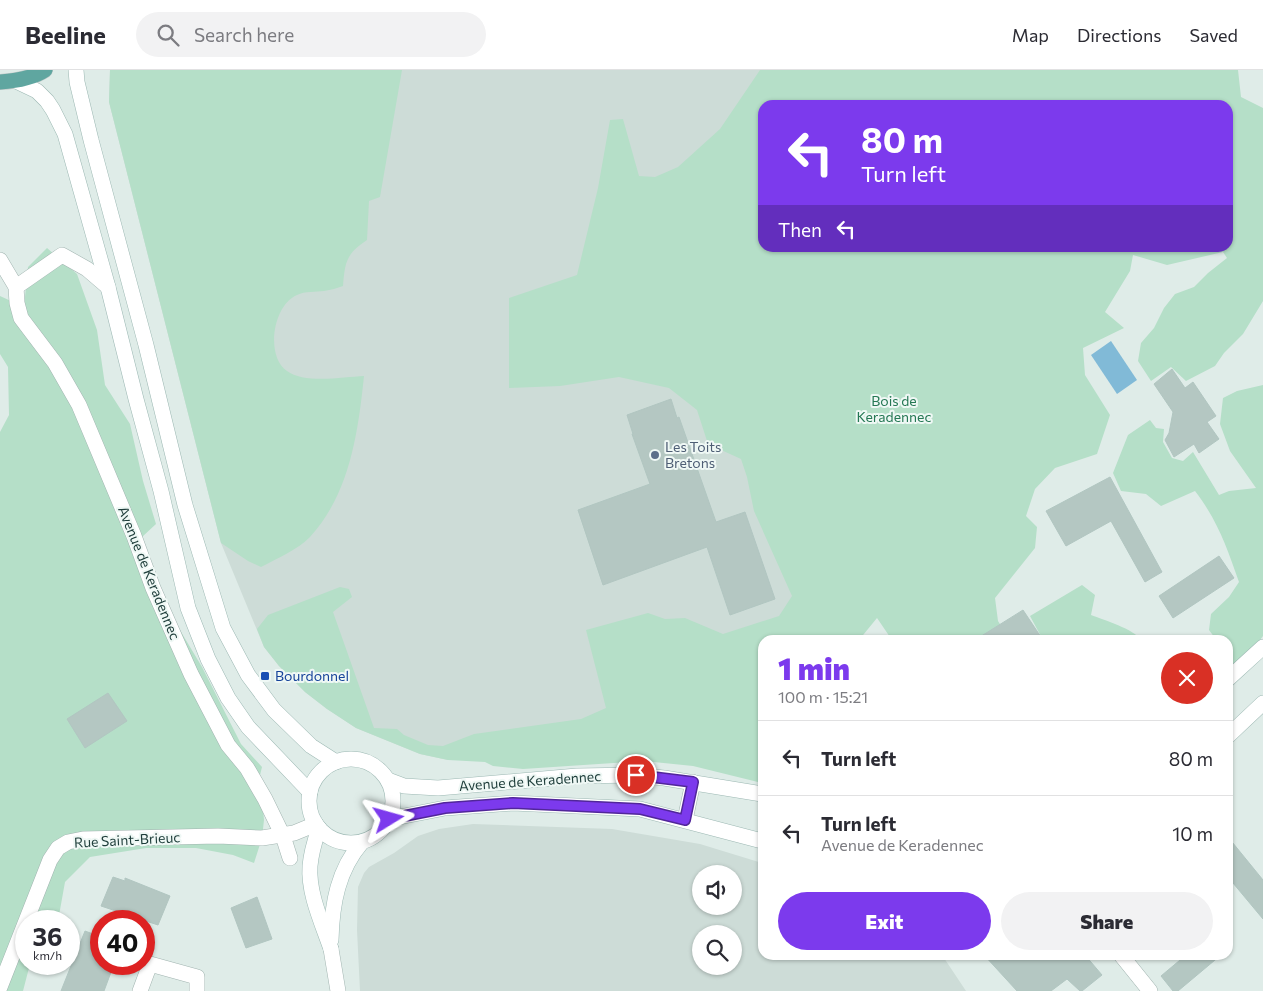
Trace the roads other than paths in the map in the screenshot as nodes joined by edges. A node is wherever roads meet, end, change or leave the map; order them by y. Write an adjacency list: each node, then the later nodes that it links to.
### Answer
1 (45, 70): 3 (main road)
2 (76, 70): 12 (street)
3 (16, 81): 4 (main road); 7 (street)
4 (0, 82)
5 (0, 260): 6 (street, Avenue de Keradennec)
6 (16, 287): 7 (street); 20 (street, Avenue de Keradennec)
7 (108, 287): 15 (street)
8 (1263, 647): 9 (street)
9 (1233, 674)
10 (1263, 703): 11 (street)
11 (1233, 731)
12 (336, 762): 13 (street); 15 (street)
13 (388, 780): 14 (street, Avenue de Keradennec); 17 (street)
14 (693, 782): 16 (street, Avenue de Keradennec); 18 (street)
15 (310, 792): 19 (street)
16 (758, 793)
17 (389, 819): 18 (street, Avenue de Keradennec); 22 (street)
18 (685, 820): 21 (street, Avenue de Keradennec)
19 (318, 826): 20 (street, Rue Saint-Brieuc); 22 (street); 24 (street)
20 (283, 836): 23 (street, Avenue de Keradennec); 26 (street, Rue Saint-Brieuc)
21 (758, 840)
22 (362, 842): 24 (street)
23 (290, 858)
24 (331, 949): 29 (street)
25 (1125, 960): 30 (street)
26 (0, 987)
27 (140, 991): 28 (street)
28 (197, 991)
29 (338, 991)
30 (1150, 991)

